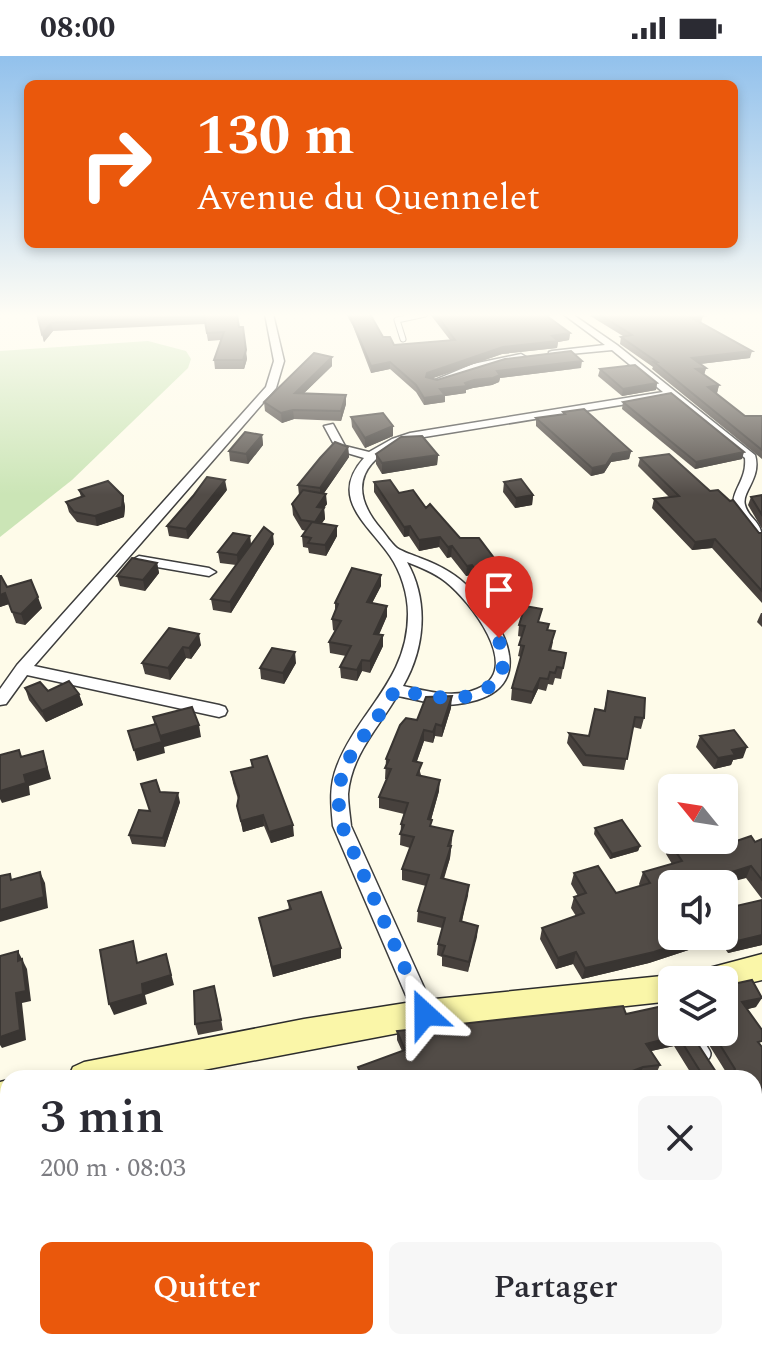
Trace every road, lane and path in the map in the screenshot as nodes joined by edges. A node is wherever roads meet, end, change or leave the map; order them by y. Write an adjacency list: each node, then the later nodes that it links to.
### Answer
1 (276, 374): 10 (street)
2 (457, 374): 4 (street)
3 (649, 374): 5 (street)
4 (433, 383)
5 (673, 393): 7 (street); 8 (street)
6 (329, 426): 7 (street)
7 (370, 456): 9 (street)
8 (762, 536)
9 (393, 551): 13 (street); 13 (street)
10 (121, 557): 11 (street); 12 (street)
11 (209, 572)
12 (22, 669): 14 (street); 15 (street)
13 (395, 690): 19 (street)
14 (0, 700)
15 (219, 711)
16 (762, 967): 17 (street)
17 (738, 973)
18 (658, 995): 19 (street)
19 (425, 1014): 22 (street)
20 (699, 1046): 21 (lane)
21 (712, 1066)
22 (124, 1070)

